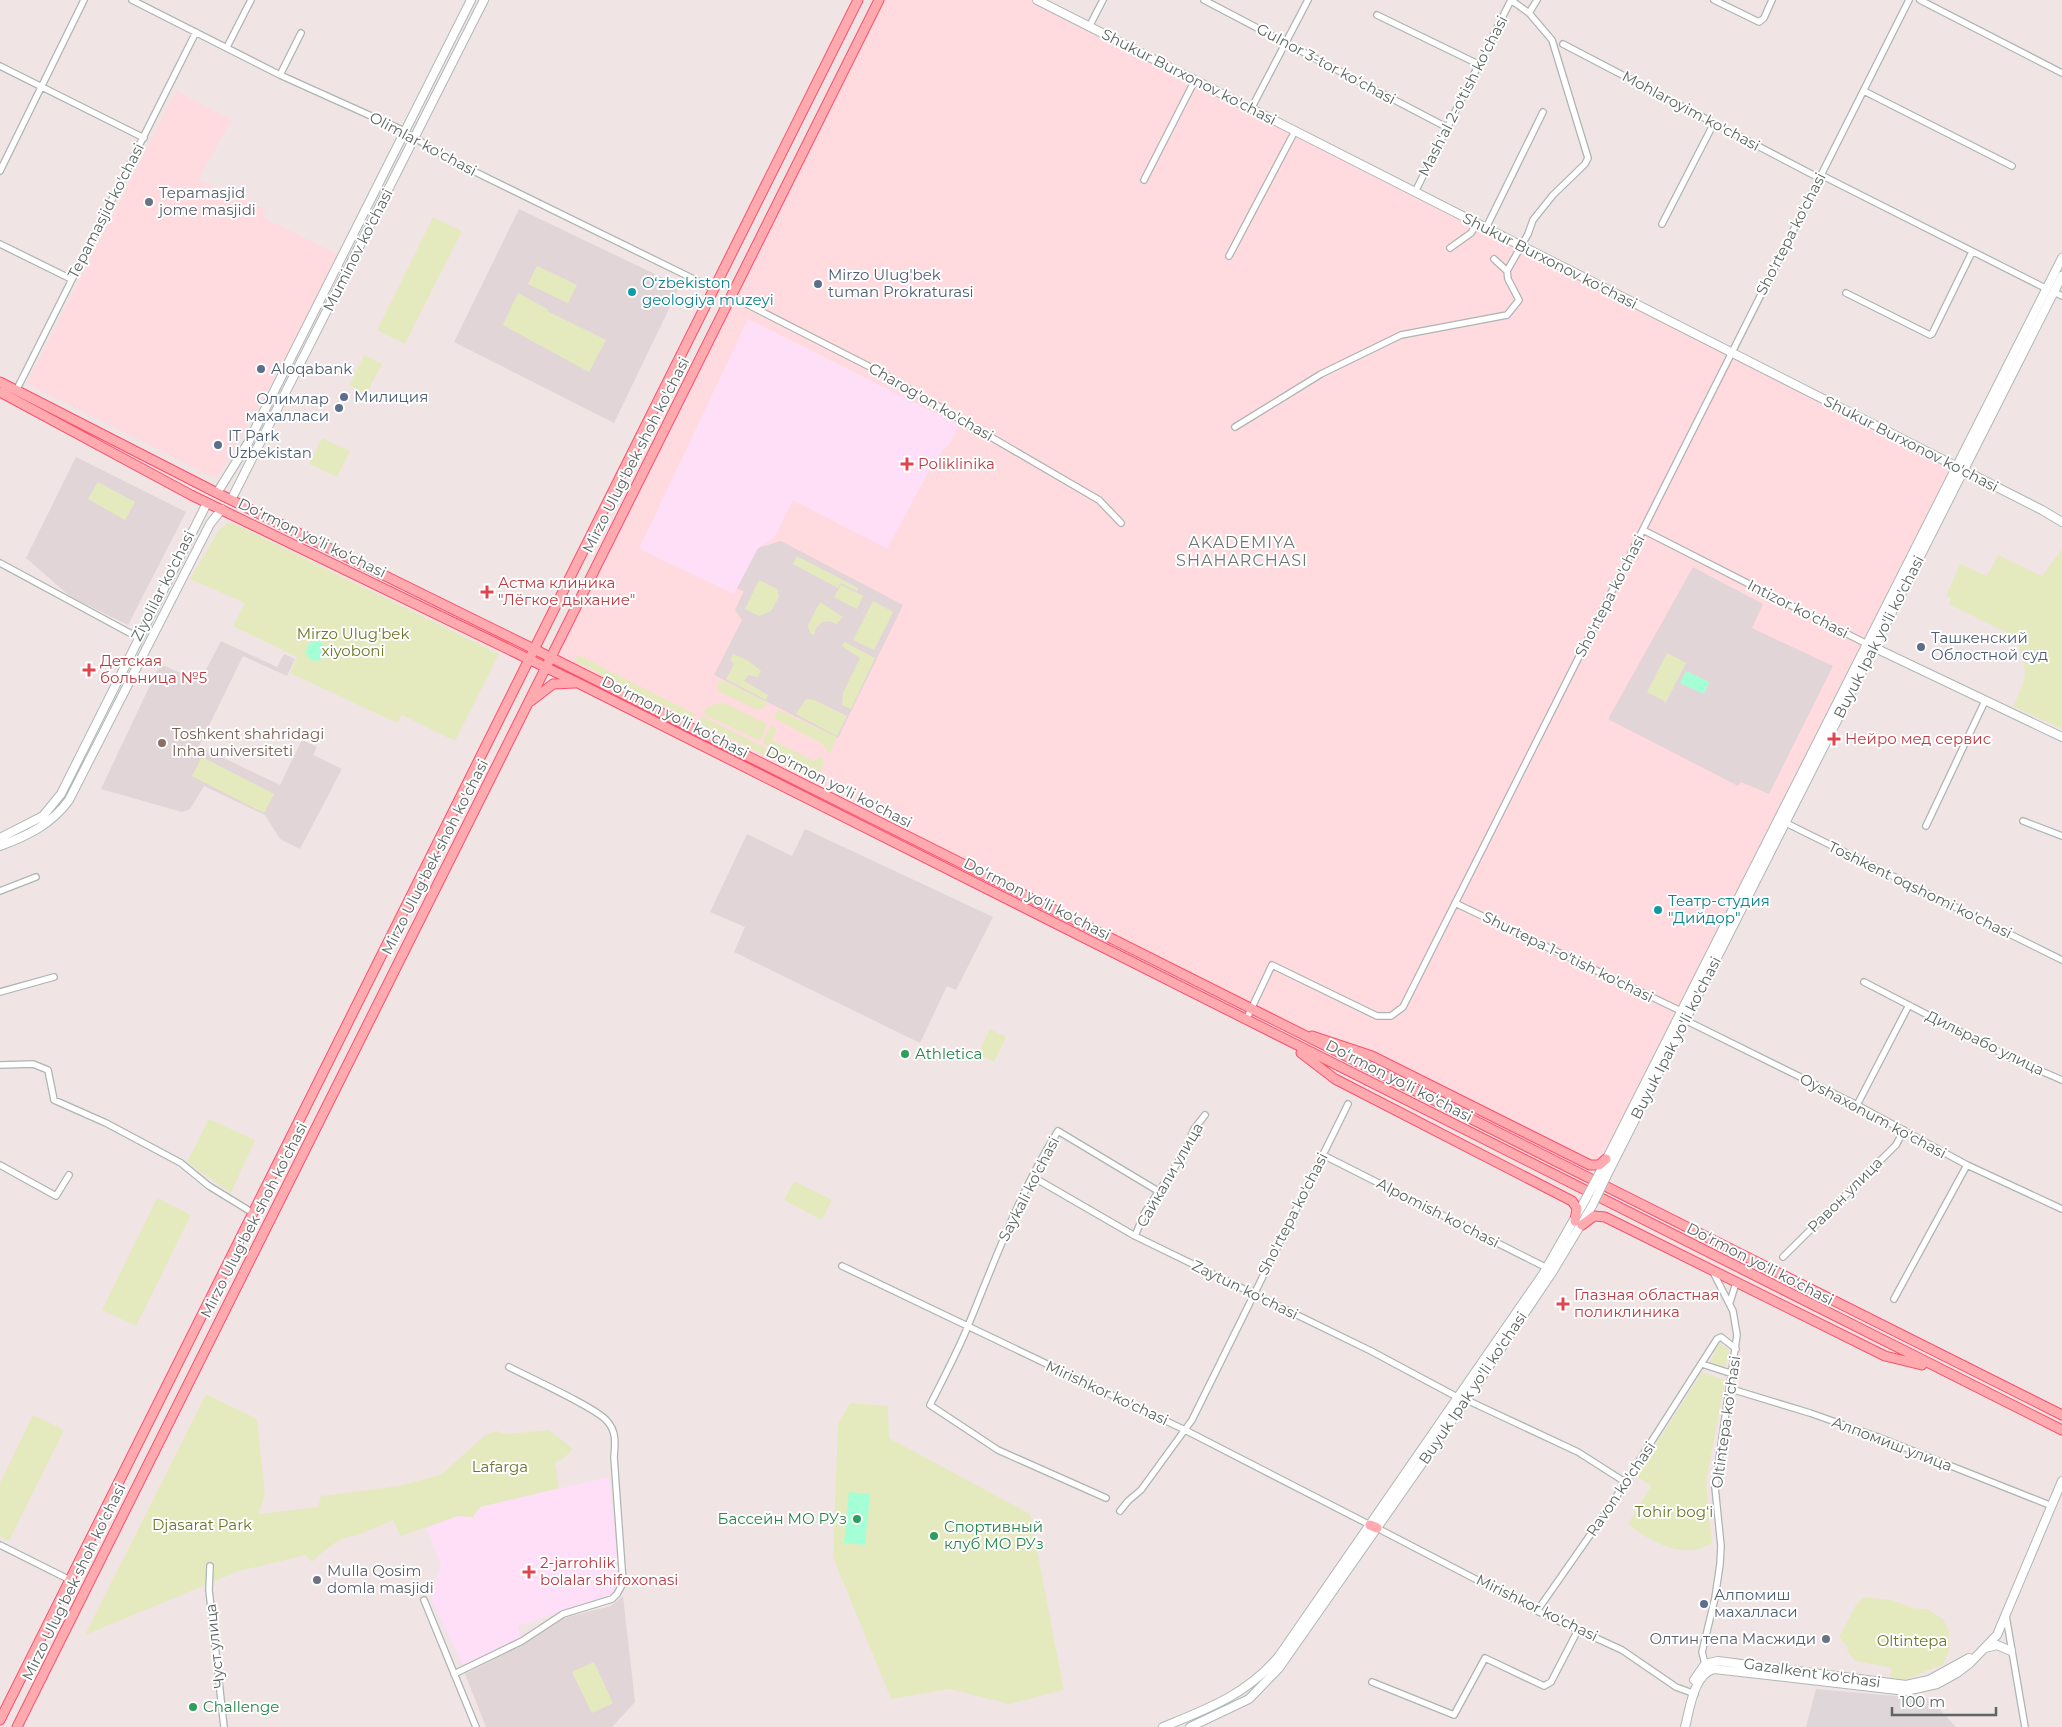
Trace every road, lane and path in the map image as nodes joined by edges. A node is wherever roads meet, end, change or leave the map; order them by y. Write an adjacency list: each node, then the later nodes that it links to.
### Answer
1 (84, 0): 31 (street)
2 (132, 0): 21 (street, Olimlar ko'chasi)
3 (250, 0): 25 (street)
4 (471, 0): 38 (main road, Muminov ko'chasi)
5 (484, 0): 40 (main road, Muminov ko'chasi)
6 (858, 0): 46 (main road, Mirzo Ulug'bek shoh ko'chasi)
7 (879, 0): 47 (main road, Mirzo Ulug'bek shoh ko'chasi)
8 (1037, 0): 20 (main road, Shukur Burxonov ko'chasi)
9 (1103, 0): 20 (street)
10 (1204, 0): 23 (street, Gulnor 3-tor koʻchasi)
11 (1308, 0): 23 (street)
12 (1511, 0): 18 (street); 26 (street, Mash'al 2-o'tish ko'chasi)
13 (1537, 0): 18 (street)
14 (1714, 0): 15 (street)
15 (1772, 0)
16 (1909, 0): 32 (street, Sho'rtepa ko'chasi)
17 (1920, 0): 28 (street)
18 (1529, 13): 52 (street)
19 (1377, 15): 26 (street)
20 (1089, 27): 30 (main road, Shukur Burxonov ko'chasi)
21 (196, 32): 25 (street, Olimlar ko'chasi); 39 (street, Tepamasjid ko'chasi)
22 (301, 33): 29 (street)
23 (1286, 41): 33 (street); 36 (street, Gulnor 3-tor koʻchasi)
24 (1563, 44): 35 (street, Mohlaroyim ko'chasi)
25 (227, 47): 29 (street, Olimlar ko'chasi)
26 (1480, 65): 36 (street, Mash'al 2-o'tish ko'chasi)
27 (0, 66): 31 (street)
28 (2062, 73)
29 (280, 75): 38 (street, Olimlar ko'chasi)
30 (1195, 80): 33 (main road, Shukur Burxonov ko'chasi); 44 (street)
31 (42, 87): 39 (street); 42 (street)
32 (1864, 91): 41 (street); 43 (street, Sho'rtepa ko'chasi)
33 (1251, 109): 37 (main road, Shukur Burxonov ko'chasi)
34 (1543, 112): 50 (street)
35 (1714, 124): 43 (street, Mohlaroyim ko'chasi); 49 (street)
36 (1448, 128): 45 (street, Mash'al 2-o'tish ko'chasi)
37 (1295, 131): 45 (main road, Shukur Burxonov ko'chasi); 55 (street)
38 (405, 132): 40 (street, Olimlar ko'chasi); 74 (main road, Muminov ko'chasi)
39 (144, 138): 60 (street, Tepamasjid ko'chasi)
40 (415, 138): 61 (street, Olimlar ko'chasi); 75 (main road, Muminov ko'chasi)
41 (2012, 166)
42 (0, 171)
43 (1820, 177): 54 (street, Mohlaroyim ko'chasi); 66 (street, Sho'rtepa ko'chasi)
44 (1144, 180)
45 (1415, 192): 48 (main road, Shukur Burxonov ko'chasi)
46 (760, 196): 47 (main road); 61 (main road, Mirzo Ulug'bek shoh ko'chasi)
47 (777, 204): 64 (main road, Mirzo Ulug'bek shoh ko'chasi)
48 (1477, 224): 50 (main road, Shukur Burxonov ko'chasi); 53 (street)
49 (1662, 224)
50 (1486, 228): 52 (main road, Shukur Burxonov ko'chasi)
51 (0, 244): 60 (street)
52 (1521, 246): 58 (street); 66 (main road, Shukur Burxonov ko'chasi)
53 (1450, 248)
54 (1972, 252): 62 (street, Mohlaroyim ko'chasi); 63 (street)
55 (1228, 256)
56 (2062, 258): 62 (main road, Buyuk Ipak yo'li ko'chasi)
57 (1494, 259): 58 (street)
58 (1507, 271): 72 (street)
59 (2062, 276): 62 (main road, Buyuk Ipak yo'li ko'chasi)
60 (71, 279): 70 (street, Tepamasjid ko'chasi)
61 (714, 289): 67 (main road, Mirzo Ulug'bek shoh ko'chasi)
62 (2050, 290): 65 (street, Mohlaroyim ko'chasi); 73 (main road, Buyuk Ipak yo'li ko'chasi)
63 (1846, 293)
64 (731, 296): 69 (main road, Mirzo Ulug'bek shoh ko'chasi); 79 (street, Charog'on ko'chasi)
65 (2062, 296)
66 (1731, 352): 73 (main road, Shukur Burxonov ko'chasi); 80 (street, Sho'rtepa ko'chasi)
67 (668, 381): 69 (main road); 84 (main road, Mirzo Ulug'bek shoh ko'chasi)
68 (0, 382): 70 (main road, Do‘rmon yo‘li ko‘chasi)
69 (684, 389): 85 (main road, Mirzo Ulug'bek shoh ko'chasi)
70 (16, 390): 74 (main road, Do‘rmon yo‘li ko‘chasi)
71 (1, 394): 76 (main road, Do‘rmon yo‘li ko‘chasi)
72 (1235, 427)
73 (1960, 469): 78 (main road, Shukur Burxonov ko'chasi); 83 (main road, Buyuk Ipak yo'li ko'chasi)
74 (217, 493): 75 (main road, Do‘rmon yo‘li ko‘chasi); 76 (main road, Ziyolilar ko'chasi)
75 (230, 500): 77 (main road, Ziyolilar ko'chasi); 84 (main road, Do‘rmon yo‘li ko‘chasi)
76 (207, 503): 77 (main road, Do‘rmon yo‘li ko‘chasi); 82 (main road, Ziyolilar ko'chasi)
77 (222, 509): 86 (main road, Do‘rmon yo‘li ko‘chasi); 97 (main road, Ziyolilar ko'chasi)
78 (2062, 522)
79 (1122, 523)
80 (1643, 530): 83 (street, Intizor ko'chasi); 101 (street, Sho'rtepa ko'chasi)
81 (0, 563): 82 (street)
82 (139, 638): 96 (main road, Ziyolilar ko'chasi)
83 (1870, 646): 89 (main road, Intizor ko'chasi); 92 (main road, Buyuk Ipak yo'li ko'chasi)
84 (534, 650): 85 (main road, Do‘rmon yo‘li ko‘chasi); 86 (main road, Mirzo Ulug'bek shoh ko'chasi)
85 (550, 658): 87 (main road, Mirzo Ulug'bek shoh ko'chasi); 100 (main road, Do'rmon yo'li ko'chasi)
86 (529, 660): 87 (main road, Do‘rmon yo‘li ko‘chasi); 126 (main road, Mirzo Ulug'bek shoh ko'chasi)
87 (545, 668): 88 (main road, Do‘rmon yo‘li ko‘chasi); 90 (main road, Mirzo Ulug'bek shoh ko'chasi)
88 (580, 684): 90 (main road); 109 (main road, Do‘rmon yo‘li ko‘chasi)
89 (1984, 701): 91 (main road, Intizor ko'chasi); 94 (street)
90 (527, 705): 127 (main road, Mirzo Ulug'bek shoh ko'chasi)
91 (2062, 737)
92 (1782, 821): 102 (street, Toshkent oqshomi ko'chasi); 108 (main road, Buyuk Ipak yo'li ko'chasi)
93 (2023, 821): 95 (street)
94 (1926, 826)
95 (2062, 836)
96 (0, 838)
97 (0, 846)
98 (36, 878): 99 (street)
99 (0, 891)
100 (1035, 901): 107 (main road, Do‘rmon yo‘li ko‘chasi)
101 (1455, 903): 107 (street, Sho'rtepa ko'chasi); 108 (street, Shurtepa 1-o'tish ko'chasi)
102 (2062, 960)
103 (54, 977): 105 (street)
104 (1864, 982): 106 (street, Дильрабо улица)
105 (0, 992)
106 (1909, 1005): 113 (street, Дильрабо улица); 115 (street, Дильрабо улица)
107 (1250, 1009): 109 (street, Sho'rtepa ko'chasi); 110 (main road, Do‘rmon yo‘li ko‘chasi)
108 (1683, 1016): 115 (street, Oyshaxonum ko'chasi); 119 (main road, Buyuk Ipak yo'li ko'chasi); 124 (main road, Buyuk Ipak yo'li ko'chasi)
109 (1246, 1020): 111 (main road, Do‘rmon yo‘li ko‘chasi)
110 (1288, 1028): 119 (main road); 148 (main road, Do‘rmon yo‘li ko‘chasi)
111 (1283, 1039): 130 (main road); 144 (main road, Do‘rmon yo‘li ko‘chasi)
112 (0, 1065): 129 (street)
113 (2062, 1080)
114 (1348, 1104): 118 (street, Sho'rtepa ko'chasi)
115 (1857, 1105): 117 (street, Oyshaxonum ko'chasi)
116 (1205, 1115): 125 (street, Сайкали улица)
117 (1904, 1130): 121 (street, Oyshaxonum ko'chasi); 132 (street, Равон улица)
118 (1323, 1155): 134 (street, Alpomish ko'chasi); 137 (street, Sho'rtepa ko'chasi)
119 (1606, 1159): 124 (main road, Buyuk Ipak yo'li ko'chasi)
120 (0, 1165): 122 (street)
121 (1967, 1165): 128 (street, Oyshaxonum ko'chasi); 138 (street)
122 (69, 1175)
123 (1033, 1177): 125 (street, Saykali ko'chasi); 131 (street, Zaytun ko'chasi); 140 (street, Saykali ko'chasi)
124 (1601, 1178): 130 (main road, Buyuk Ipak yo'li ko'chasi, bridge)
125 (1158, 1190): 131 (street, Сайкали улица)
126 (262, 1195): 127 (main road); 129 (main road, Mirzo Ulug'bek shoh ko'chasi)
127 (278, 1203): 171 (main road, Mirzo Ulug'bek shoh ko'chasi)
128 (2062, 1209)
129 (253, 1212): 159 (main road, Mirzo Ulug'bek shoh ko'chasi)
130 (1578, 1223): 134 (main road, Buyuk Ipak yo'li ko'chasi); 135 (main road)
131 (1136, 1236): 137 (street, Zaytun ko'chasi)
132 (1783, 1257)
133 (842, 1266): 140 (street, Mirishkor ko'chasi)
134 (1550, 1270): 147 (main road, Buyuk Ipak yo'li ko'chasi)
135 (1713, 1272): 136 (main road); 139 (street, Oltintepa ko'chasi)
136 (1736, 1283): 139 (street); 144 (main road)
137 (1253, 1294): 147 (street, Zaytun ko'chasi); 149 (street, Sho'rtepa ko'chasi)
138 (1894, 1299)
139 (1731, 1307): 141 (street, Oltintepa ko'chasi)
140 (968, 1328): 149 (street, Mirishkor ko'chasi); 153 (street, Saykali ko'chasi)
141 (1736, 1349): 142 (street, Ravon ko'chasi); 145 (street, Oltintepa ko'chasi)
142 (1702, 1364): 145 (street); 152 (street, Ravon ko'chasi)
143 (509, 1367): 167 (street)
144 (1939, 1370): 150 (main road, Do‘rmon yo‘li ko‘chasi)
145 (1733, 1374): 146 (street, Oltintepa ko'chasi)
146 (1731, 1388): 154 (street, Алпомиш улица); 166 (street, Oltintepa ko'chasi)
147 (1462, 1400): 152 (street, Zaytun ko'chasi); 156 (main road, Buyuk Ipak yo'li ko'chasi)
148 (2062, 1416)
149 (1185, 1430): 155 (street, Sho'rtepa ko'chasi); 156 (street, Mirishkor ko'chasi)
150 (2062, 1430)
151 (2062, 1481): 154 (main road)
152 (1625, 1482): 161 (street, Ravon ko'chasi)
153 (1106, 1498)
154 (2052, 1506): 162 (main road)
155 (1120, 1511)
156 (1374, 1526): 161 (street, Mirishkor ko'chasi); 174 (main road, Buyuk Ipak yo'li ko'chasi); 175 (main road, Buyuk Ipak yo'li ko'chasi)
157 (0, 1545): 159 (street)
158 (210, 1566): 172 (street, Чуст улица)
159 (70, 1580): 170 (main road, Mirzo Ulug'bek shoh ko'chasi)
160 (424, 1600): 167 (street)
161 (1537, 1611): 163 (street, Mirishkor ko'chasi)
162 (2006, 1616): 164 (main road); 165 (street)
163 (1578, 1630): 168 (street); 169 (street, Mirishkor ko'chasi)
164 (1982, 1650): 165 (main road); 166 (main road, Gazalkent ko'chasi)
165 (2011, 1650): 178 (street)
166 (1706, 1668): 169 (main road)
167 (454, 1674): 173 (street)
168 (1372, 1682)
169 (1692, 1693): 176 (main road); 177 (main road)
170 (0, 1720)
171 (17, 1727)
172 (224, 1727)
173 (476, 1727)
174 (1163, 1727)
175 (1190, 1727)
176 (1680, 1727)
177 (1685, 1727)
178 (2025, 1727)

